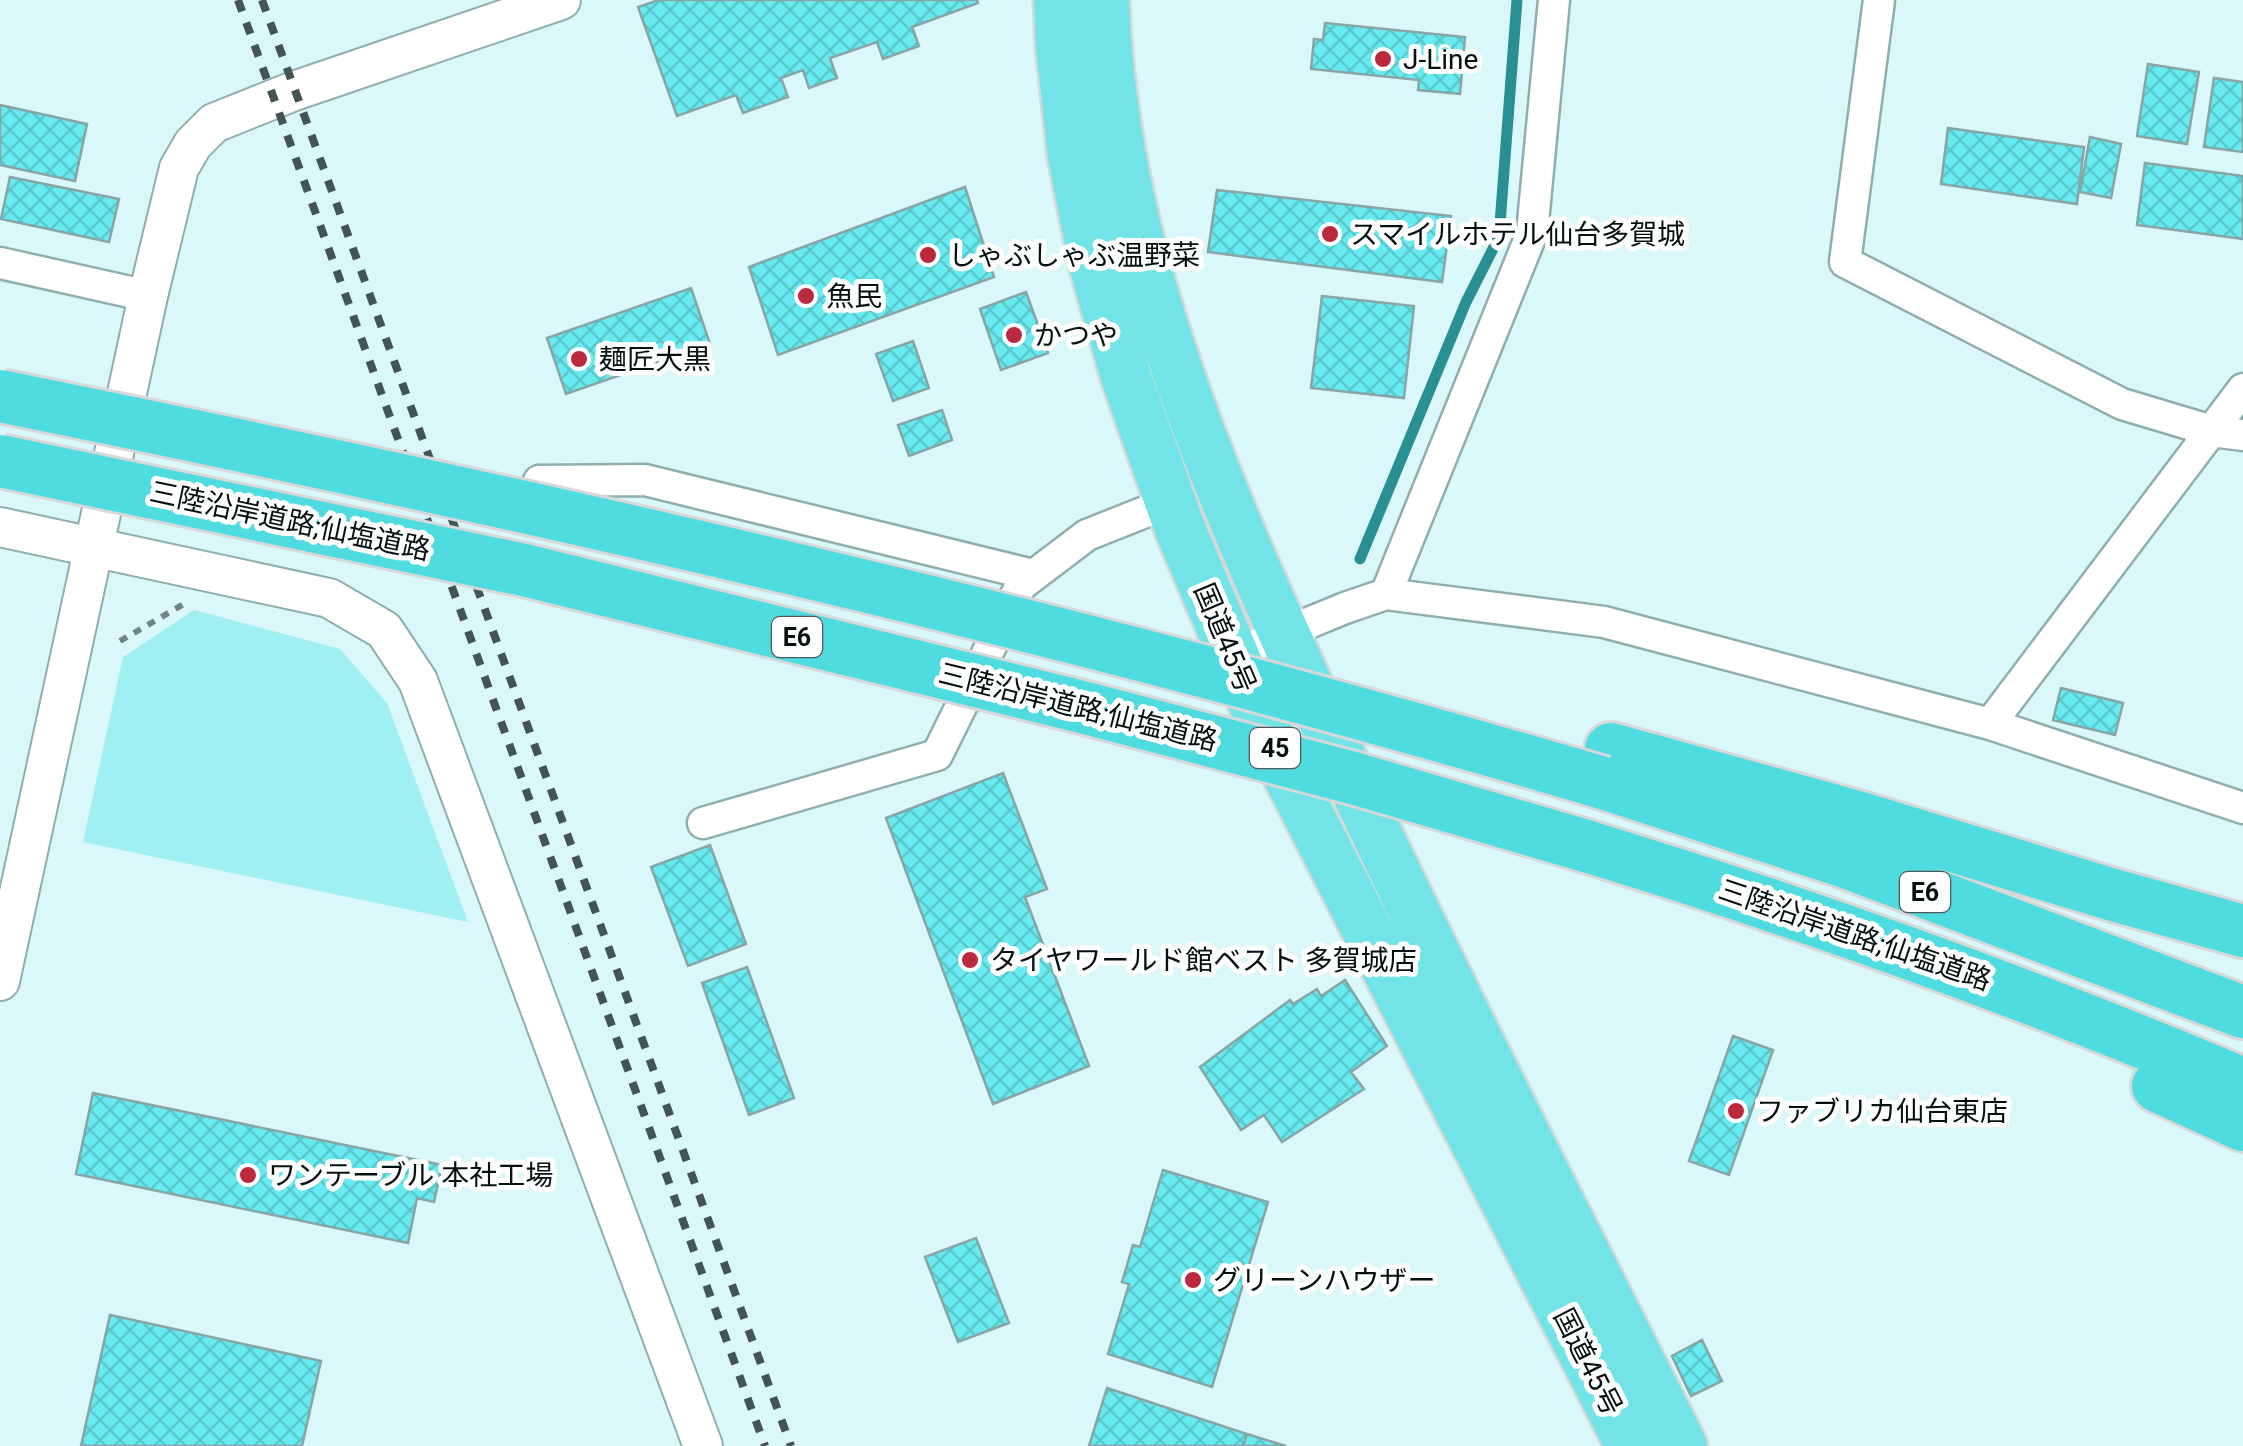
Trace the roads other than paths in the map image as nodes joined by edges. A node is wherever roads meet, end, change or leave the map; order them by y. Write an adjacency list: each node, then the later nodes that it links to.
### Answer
1 (560, 0): 7 (street)
2 (1059, 0): 14 (highway, 国道45号 / 45)
3 (1104, 0): 19 (highway, 国道45号 / 45)
4 (1554, 0): 18 (street)
5 (1879, 0): 10 (street)
6 (0, 263): 7 (street)
7 (148, 296): 16 (street)
8 (2243, 388): 10 (street)
9 (0, 396): 22 (highway, E6, bridge)
10 (2212, 430): 11 (street); 21 (street)
11 (2243, 434)
12 (0, 460): 25 (highway, 三陸沿岸道路;仙塩道路 / E6, bridge)
13 (539, 482): 17 (street)
14 (1170, 502): 17 (street); 20 (highway, 国道45号 / 45)
15 (0, 528): 16 (street)
16 (95, 548): 27 (street); 31 (street)
17 (1033, 575): 24 (street)
18 (1386, 594): 19 (street); 21 (street)
19 (1284, 636): 20 (street); 33 (highway, 国道45号 / 45)
20 (1231, 655): 32 (highway, 国道45号 / 45)
21 (1990, 724): 23 (street)
22 (1607, 766): 26 (highway); 28 (highway, E6)
23 (2243, 808)
24 (703, 824)
25 (1600, 850): 29 (highway, 三陸沿岸道路;仙塩道路 / E6); 30 (highway)
26 (2243, 930)
27 (0, 981)
28 (2243, 1012)
29 (2243, 1084)
30 (2243, 1125)
31 (703, 1446)
32 (1631, 1446)
33 (1682, 1446)

